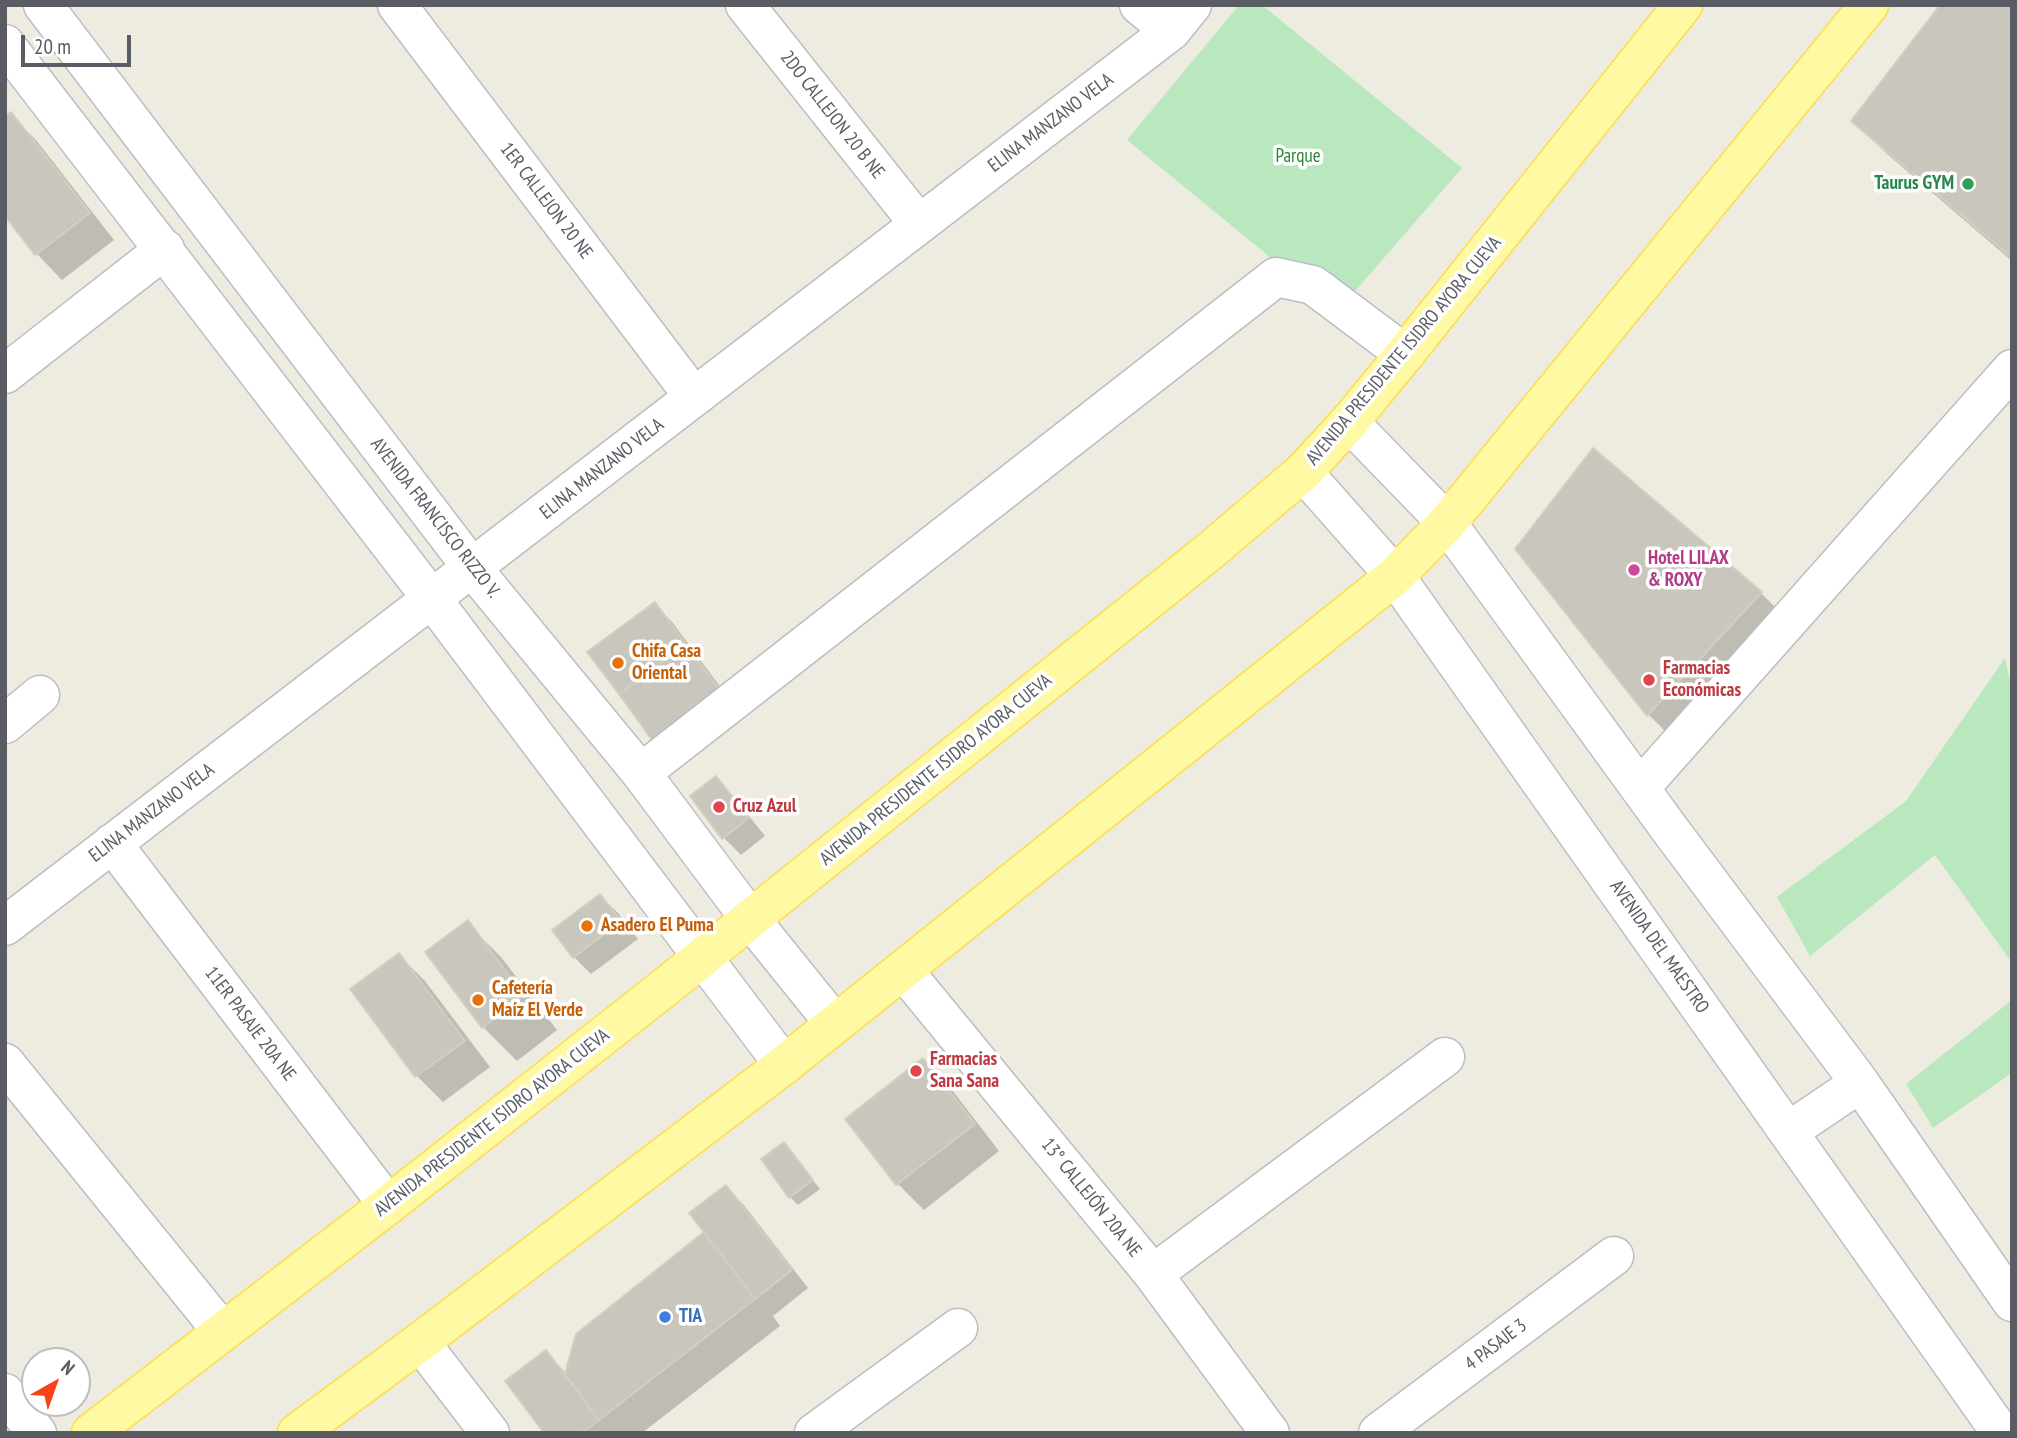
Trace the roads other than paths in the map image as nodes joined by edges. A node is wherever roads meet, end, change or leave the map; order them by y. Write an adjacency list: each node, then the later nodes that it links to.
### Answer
1 (43, 5): 18 (street, AVENIDA FRANCISCO RIZZO V.)
2 (397, 5): 14 (street, 1ER CALLEJON 20 NE)
3 (746, 5): 9 (street, 2DO CALLEJON 20 B NE)
4 (1139, 5): 7 (street)
5 (1683, 5): 11 (main road, AVENIDA PRESIDENTE ISIDRO AYORA CUEVA)
6 (1869, 5): 17 (main road)
7 (1181, 18): 9 (street, ELINA MANZANO VELA)
8 (5, 44): 10 (street)
9 (919, 224): 14 (street, ELINA MANZANO VELA)
10 (165, 249): 13 (street); 20 (street)
11 (1405, 354): 15 (main road, AVENIDA PRESIDENTE ISIDRO AYORA CUEVA); 23 (street)
12 (2012, 369): 24 (street)
13 (5, 374)
14 (694, 397): 18 (street, ELINA MANZANO VELA)
15 (1349, 422): 16 (main road, AVENIDA PRESIDENTE ISIDRO AYORA CUEVA); 17 (street)
16 (1303, 472): 19 (street, AVENIDA DEL MAESTRO); 26 (main road, AVENIDA PRESIDENTE ISIDRO AYORA CUEVA)
17 (1447, 523): 19 (main road); 24 (street)
18 (472, 569): 20 (street, ELINA MANZANO VELA); 23 (street, AVENIDA FRANCISCO RIZZO V.)
19 (1395, 576): 29 (main road); 35 (street, AVENIDA DEL MAESTRO)
20 (432, 599): 25 (street, ELINA MANZANO VELA); 28 (street)
21 (40, 695): 22 (street)
22 (5, 724)
23 (641, 773): 26 (street, AVENIDA FRANCISCO RIZZO V.)
24 (1640, 788): 34 (street)
25 (112, 844): 27 (street, ELINA MANZANO VELA); 36 (street, 11ER PASAJE 20A NE)
26 (751, 919): 28 (main road, AVENIDA PRESIDENTE ISIDRO AYORA CUEVA); 30 (street, AVENIDA FRANCISCO RIZZO V.)
27 (5, 926)
28 (703, 957): 33 (street); 36 (main road, AVENIDA PRESIDENTE ISIDRO AYORA CUEVA)
29 (903, 970): 30 (main road); 38 (street, 13° CALLEJÓN 20A NE)
30 (835, 1024): 33 (main road)
31 (1446, 1057): 38 (street)
32 (5, 1063): 41 (street)
33 (784, 1065): 42 (main road)
34 (1860, 1083): 35 (street); 39 (street)
35 (1789, 1131): 51 (street, AVENIDA DEL MAESTRO)
36 (388, 1205): 41 (main road, AVENIDA PRESIDENTE ISIDRO AYORA CUEVA)
37 (1614, 1256): 50 (street, 4 PASAJE 3)
38 (1153, 1274): 49 (street, 13° CALLEJÓN 20A NE)
39 (2012, 1302)
40 (958, 1328): 48 (street)
41 (222, 1331): 45 (main road, AVENIDA PRESIDENTE ISIDRO AYORA CUEVA)
42 (420, 1342): 46 (main road); 47 (street)
43 (5, 1393): 44 (street)
44 (37, 1433)
45 (91, 1433)
46 (297, 1433)
47 (490, 1433)
48 (814, 1433)
49 (1270, 1433)
50 (1378, 1433)
51 (2001, 1433)

